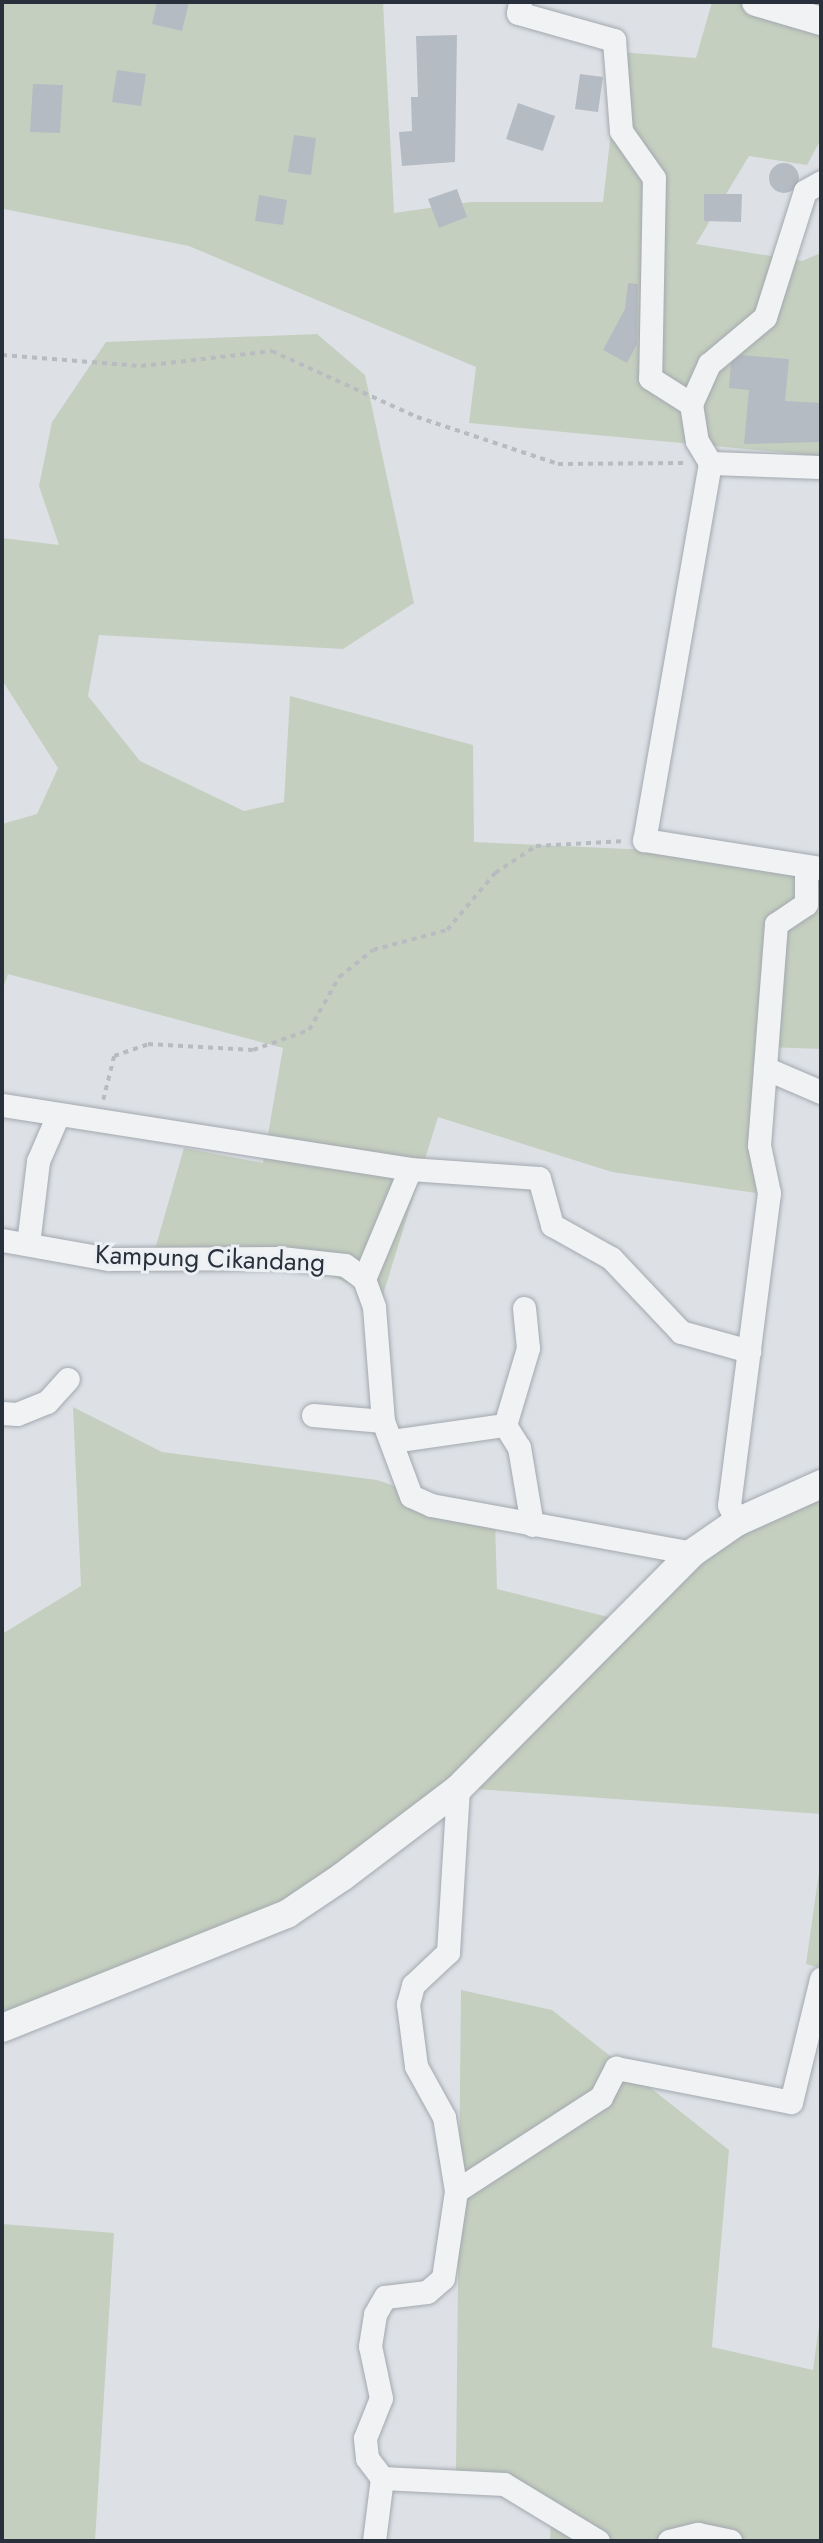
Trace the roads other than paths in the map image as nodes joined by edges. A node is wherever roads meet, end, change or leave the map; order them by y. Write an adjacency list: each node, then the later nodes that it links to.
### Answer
1 (520, 2): 5 (street)
2 (756, 2): 3 (street)
3 (821, 21)
4 (821, 182): 5 (street)
5 (691, 404): 6 (street)
6 (710, 463): 7 (street); 8 (street)
7 (821, 467)
8 (814, 867): 9 (street)
9 (765, 1068): 10 (street); 18 (street)
10 (821, 1092)
11 (2, 1105): 12 (street)
12 (58, 1115): 13 (street); 15 (street)
13 (410, 1169): 16 (street); 18 (street)
14 (2, 1240): 15 (street, Kampung Cikandang)
15 (28, 1244): 16 (street, Kampung Cikandang)
16 (365, 1279): 23 (street)
17 (524, 1308): 22 (street)
18 (749, 1351): 25 (street)
19 (68, 1378): 20 (street)
20 (2, 1413)
21 (313, 1415): 23 (street)
22 (505, 1425): 23 (street); 26 (street)
23 (387, 1431): 26 (street)
24 (821, 1484): 25 (street)
25 (737, 1522): 27 (street)
26 (532, 1525): 27 (street)
27 (692, 1553): 28 (street)
28 (458, 1789): 30 (street); 31 (street)
29 (821, 1979): 31 (street)
30 (2, 2028)
31 (456, 2191): 32 (street)
32 (382, 2478): 33 (street); 34 (street)
33 (374, 2541)
34 (598, 2541)
35 (669, 2541): 36 (street)
36 (730, 2541)

